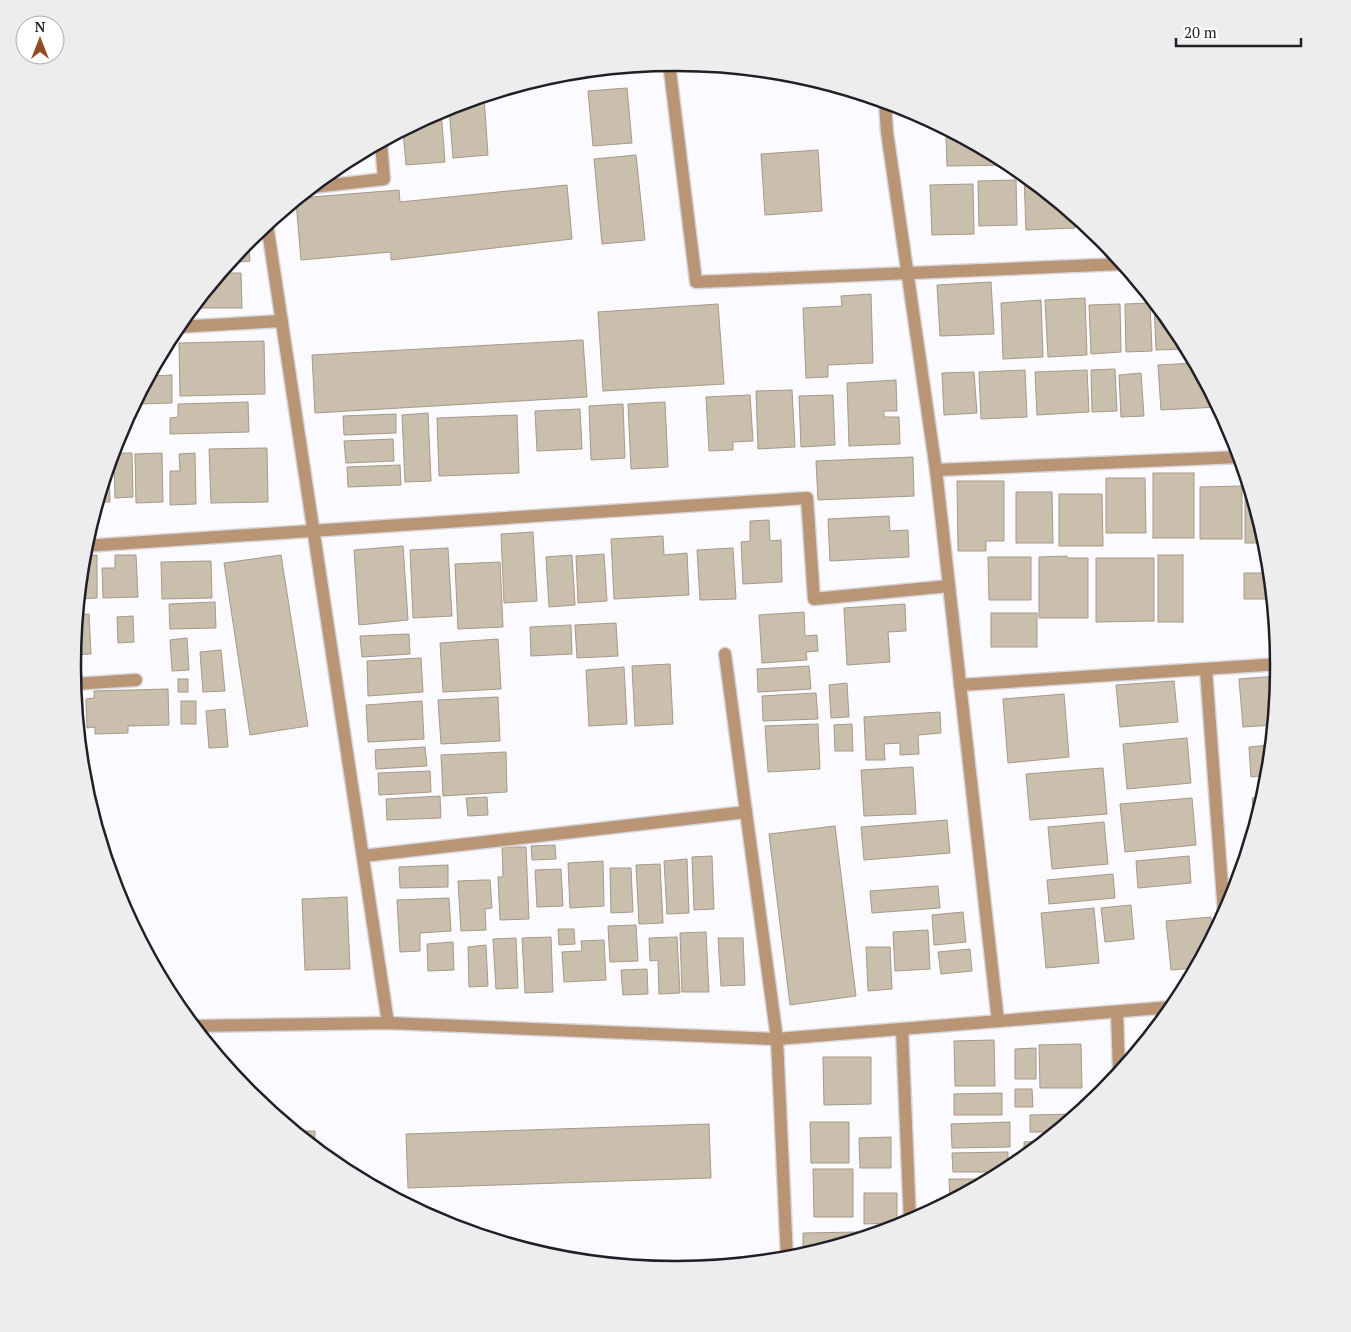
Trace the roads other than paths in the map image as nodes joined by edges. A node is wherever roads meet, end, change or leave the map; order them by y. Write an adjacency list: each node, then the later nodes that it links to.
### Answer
1 (670, 71): 7 (street)
2 (886, 110): 7 (street)
3 (382, 149): 4 (street)
4 (325, 186)
5 (268, 233): 8 (street)
6 (1112, 262): 7 (street)
7 (908, 272): 11 (street)
8 (282, 320): 9 (street); 12 (street)
9 (189, 325)
10 (1232, 457): 11 (street)
11 (936, 470): 14 (street)
12 (314, 532): 13 (street); 14 (street); 22 (street)
13 (93, 545)
14 (949, 586): 20 (street)
15 (725, 654): 21 (street)
16 (1270, 665): 17 (street)
17 (1206, 670): 20 (street); 23 (street)
18 (136, 680): 19 (street)
19 (81, 684)
20 (960, 686): 26 (street)
21 (746, 812): 22 (street); 30 (street)
22 (363, 856): 27 (street)
23 (1223, 899)
24 (1161, 1008): 25 (street)
25 (1117, 1012): 26 (street); 31 (street)
26 (998, 1021): 29 (street)
27 (388, 1023): 28 (street); 30 (street)
28 (202, 1026)
29 (902, 1029): 30 (street); 32 (street)
30 (776, 1039): 33 (street)
31 (1118, 1064)
32 (910, 1212)
33 (787, 1250)

